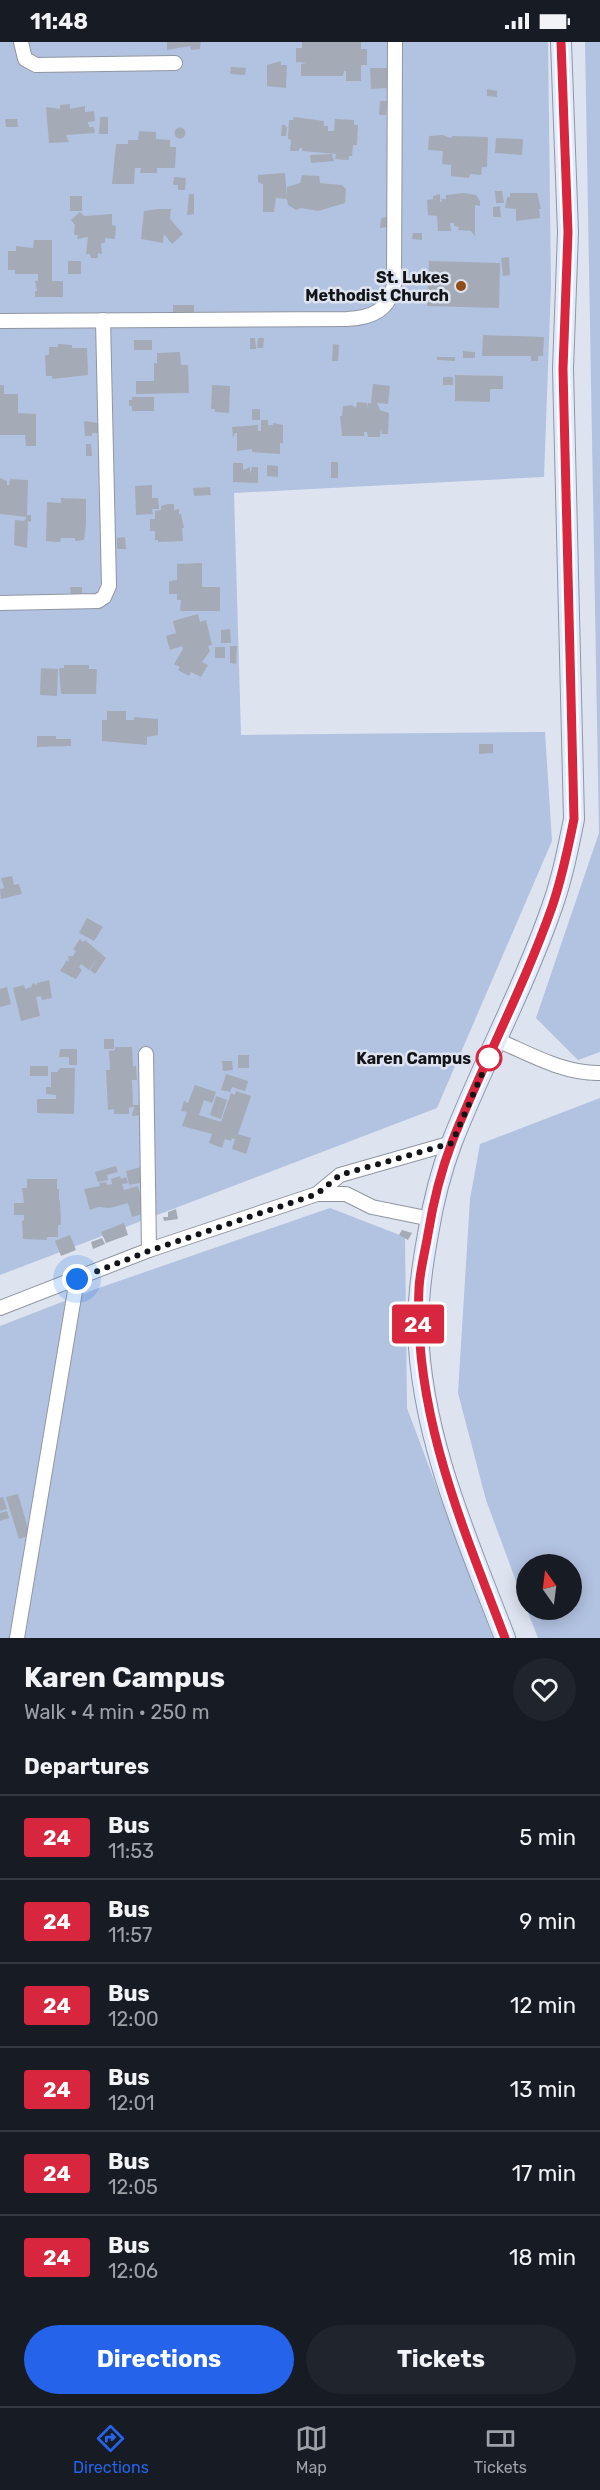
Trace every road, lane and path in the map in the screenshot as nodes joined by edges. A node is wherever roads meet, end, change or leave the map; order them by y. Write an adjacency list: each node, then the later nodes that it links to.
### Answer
1 (21, 42): 4 (street)
2 (395, 42): 5 (street)
3 (561, 42): 8 (street)
4 (175, 63)
5 (103, 320): 6 (street); 7 (street)
6 (0, 321)
7 (0, 603)
8 (497, 1040): 10 (street); 11 (street)
9 (146, 1054): 14 (street)
10 (600, 1073)
11 (452, 1143): 12 (street); 13 (street)
12 (317, 1194): 13 (street); 14 (street)
13 (431, 1219): 18 (street)
14 (149, 1251): 15 (street)
15 (77, 1279): 16 (street); 17 (street)
16 (0, 1308)
17 (17, 1638)
18 (505, 1638)

